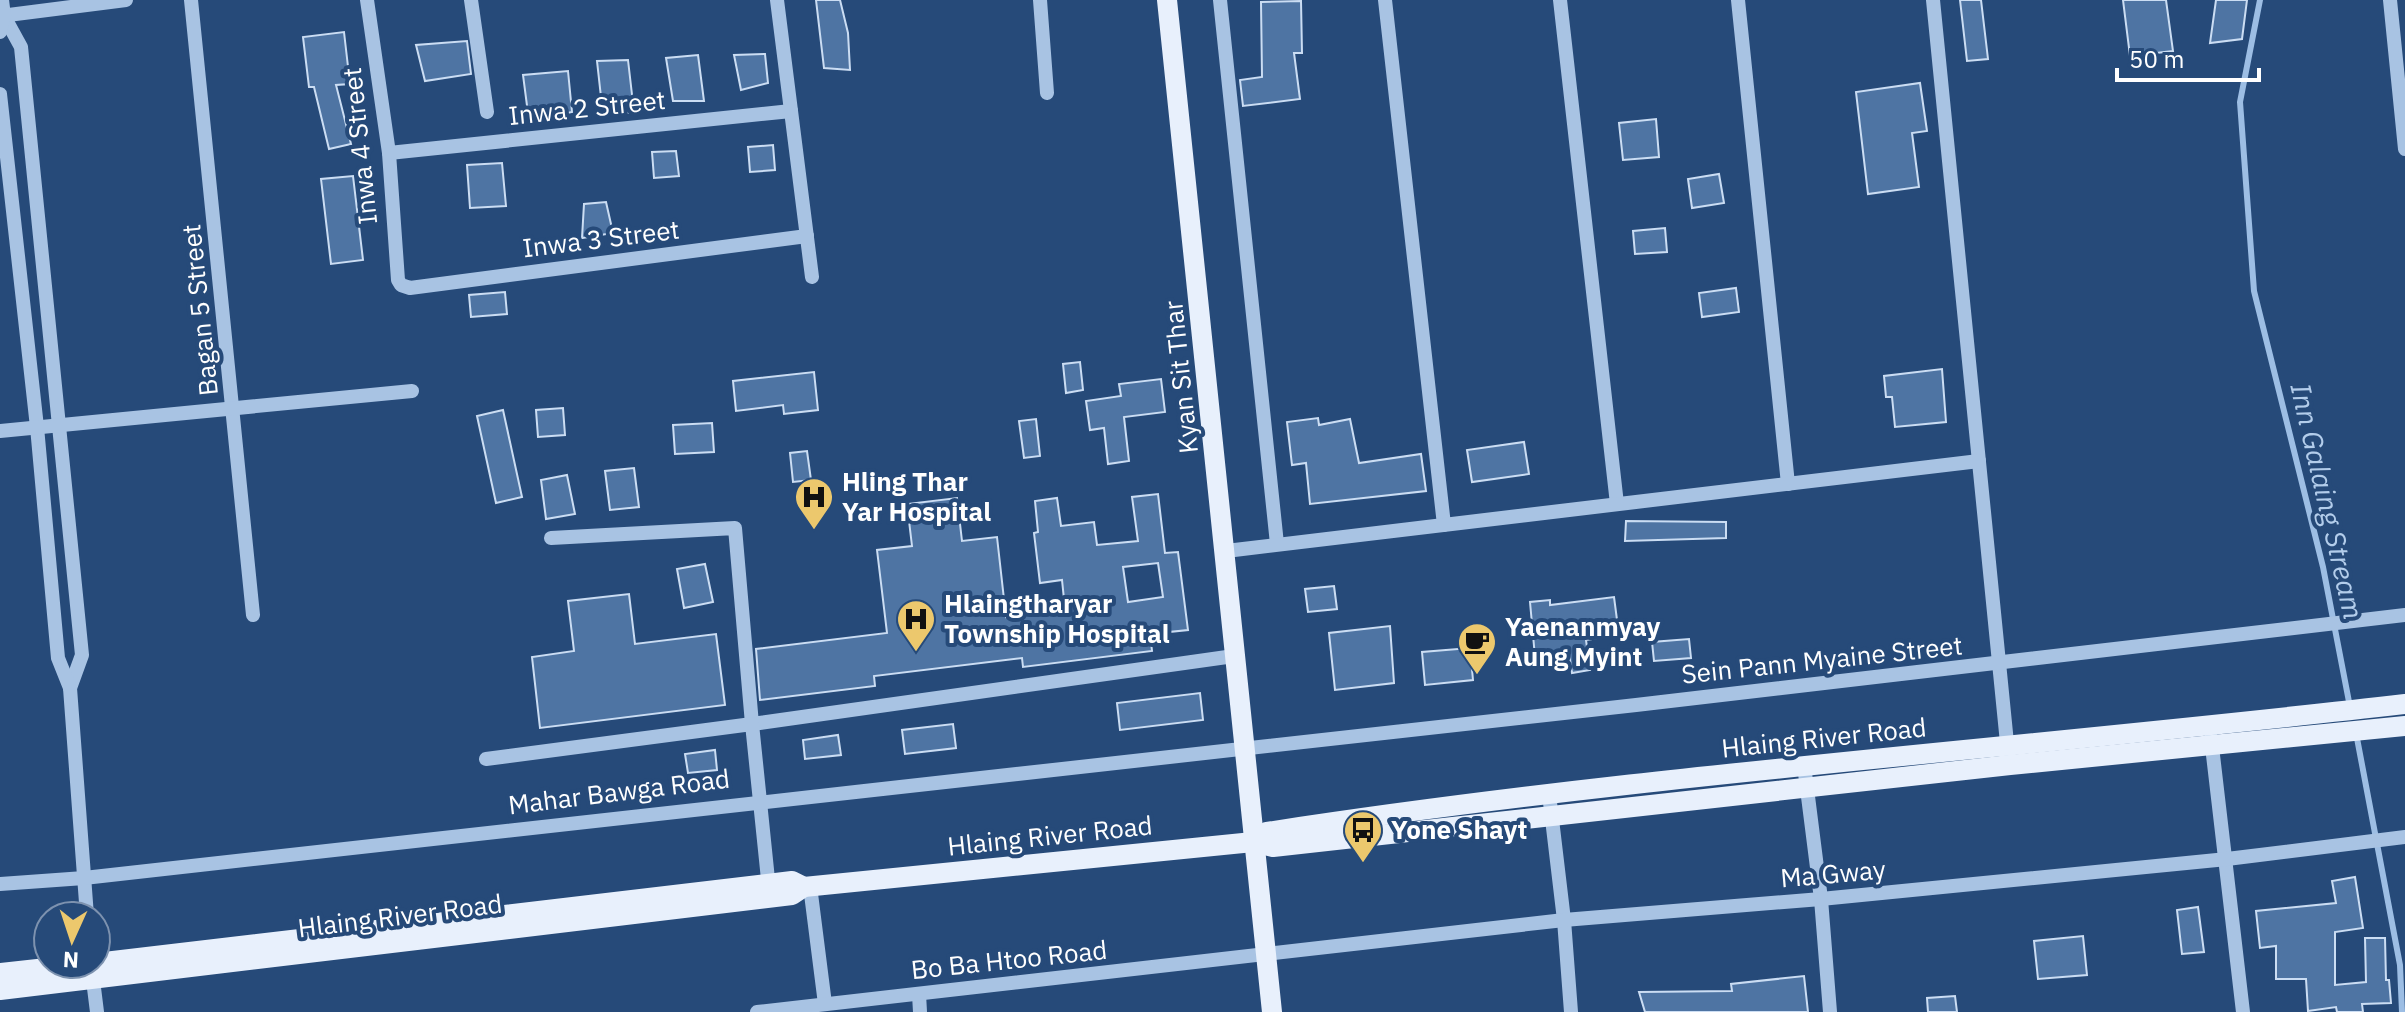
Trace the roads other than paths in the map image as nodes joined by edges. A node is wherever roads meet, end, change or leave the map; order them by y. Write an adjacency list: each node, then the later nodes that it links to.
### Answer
1 (2, 0): 15 (street)
2 (126, 0): 15 (street)
3 (191, 0): 27 (street, Bagan 5 Street)
4 (367, 0): 22 (street, Inwa 4 Street)
5 (471, 0): 20 (street)
6 (777, 0): 19 (street)
7 (1040, 0): 17 (street)
8 (1167, 0): 37 (main road, Kyan Sit Thar)
9 (1220, 0): 36 (street)
10 (1385, 0): 34 (street)
11 (1560, 0): 33 (street)
12 (1738, 0): 32 (street)
13 (1933, 0): 31 (street)
14 (2390, 0): 21 (street)
15 (2, 16): 16 (street); 28 (street)
16 (0, 32)
17 (1047, 93)
18 (0, 94): 29 (street)
19 (791, 111): 22 (street, Inwa 2 Street); 23 (street)
20 (487, 112)
21 (2405, 149)
22 (389, 153): 25 (street, Inwa 4 Street)
23 (807, 236): 24 (street); 25 (street, Inwa 3 Street)
24 (812, 277)
25 (401, 285)
26 (412, 391): 27 (street)
27 (234, 408): 28 (street); 38 (street, Bagan 5 Street)
28 (57, 425): 29 (street); 42 (street)
29 (37, 427): 30 (street); 42 (street)
30 (0, 431)
31 (1979, 461): 32 (street); 41 (street)
32 (1788, 484): 33 (street)
33 (1617, 504): 34 (street)
34 (1444, 525): 36 (street)
35 (551, 538): 45 (street)
36 (1277, 544): 37 (street)
37 (1226, 551): 40 (main road, Kyan Sit Thar)
38 (253, 615)
39 (2405, 615): 41 (street, Sein Pann Myaine Street)
40 (1234, 656): 45 (street); 48 (main road, Kyan Sit Thar)
41 (1999, 664): 48 (street, Sein Pann Myaine Street); 49 (street)
42 (70, 688): 59 (street)
43 (2405, 704): 44 (main road, Hlaing River Road)
44 (2340, 722): 46 (main road, Hlaing River Road); 47 (main road, Hlaing River Road)
45 (752, 724): 50 (street); 54 (street)
46 (2405, 726)
47 (2210, 737): 49 (main road, Hlaing River Road); 58 (street)
48 (1244, 750): 54 (street, Mahar Bawga Road); 57 (main road, Kyan Sit Thar)
49 (2009, 756): 51 (main road, Hlaing River Road); 52 (main road, Hlaing River Road)
50 (486, 759)
51 (1804, 765): 52 (street); 53 (main road, Hlaing River Road)
52 (1808, 787): 55 (main road, Hlaing River Road); 63 (street)
53 (1549, 794): 55 (street); 57 (main road, Hlaing River Road)
54 (759, 800): 59 (street, Mahar Bawga Road); 62 (street)
55 (1552, 818): 57 (main road, Hlaing River Road); 65 (street)
56 (2405, 837): 58 (street, Ma Gway)
57 (1253, 842): 61 (main road, Hlaing River Road); 66 (main road, Kyan Sit Thar)
58 (2227, 859): 63 (street, Ma Gway); 81 (street)
59 (84, 878): 60 (street, Mahar Bawga Road); 64 (street)
60 (0, 884)
61 (807, 887): 62 (main road, Hlaing River Road); 74 (street)
62 (769, 891): 67 (main road, Hlaing River Road)
63 (1821, 899): 65 (street, Ma Gway); 80 (street)
64 (86, 900)
65 (1564, 920): 66 (street, Ma Gway); 79 (street)
66 (1266, 955): 73 (street, Bo Ba Htoo Road); 78 (main road, Kyan Sit Thar)
67 (112, 965)
68 (32, 971): 69 (main road, Hlaing River Road)
69 (0, 973)
70 (40, 980): 72 (main road, Hlaing River Road)
71 (93, 980): 75 (street)
72 (0, 990)
73 (919, 994): 74 (street, Bo Ba Htoo Road); 77 (street)
74 (825, 1004): 76 (street, Bo Ba Htoo Road)
75 (97, 1012)
76 (757, 1012)
77 (920, 1012)
78 (1272, 1012)
79 (1571, 1012)
80 (1830, 1012)
81 (2243, 1012)

